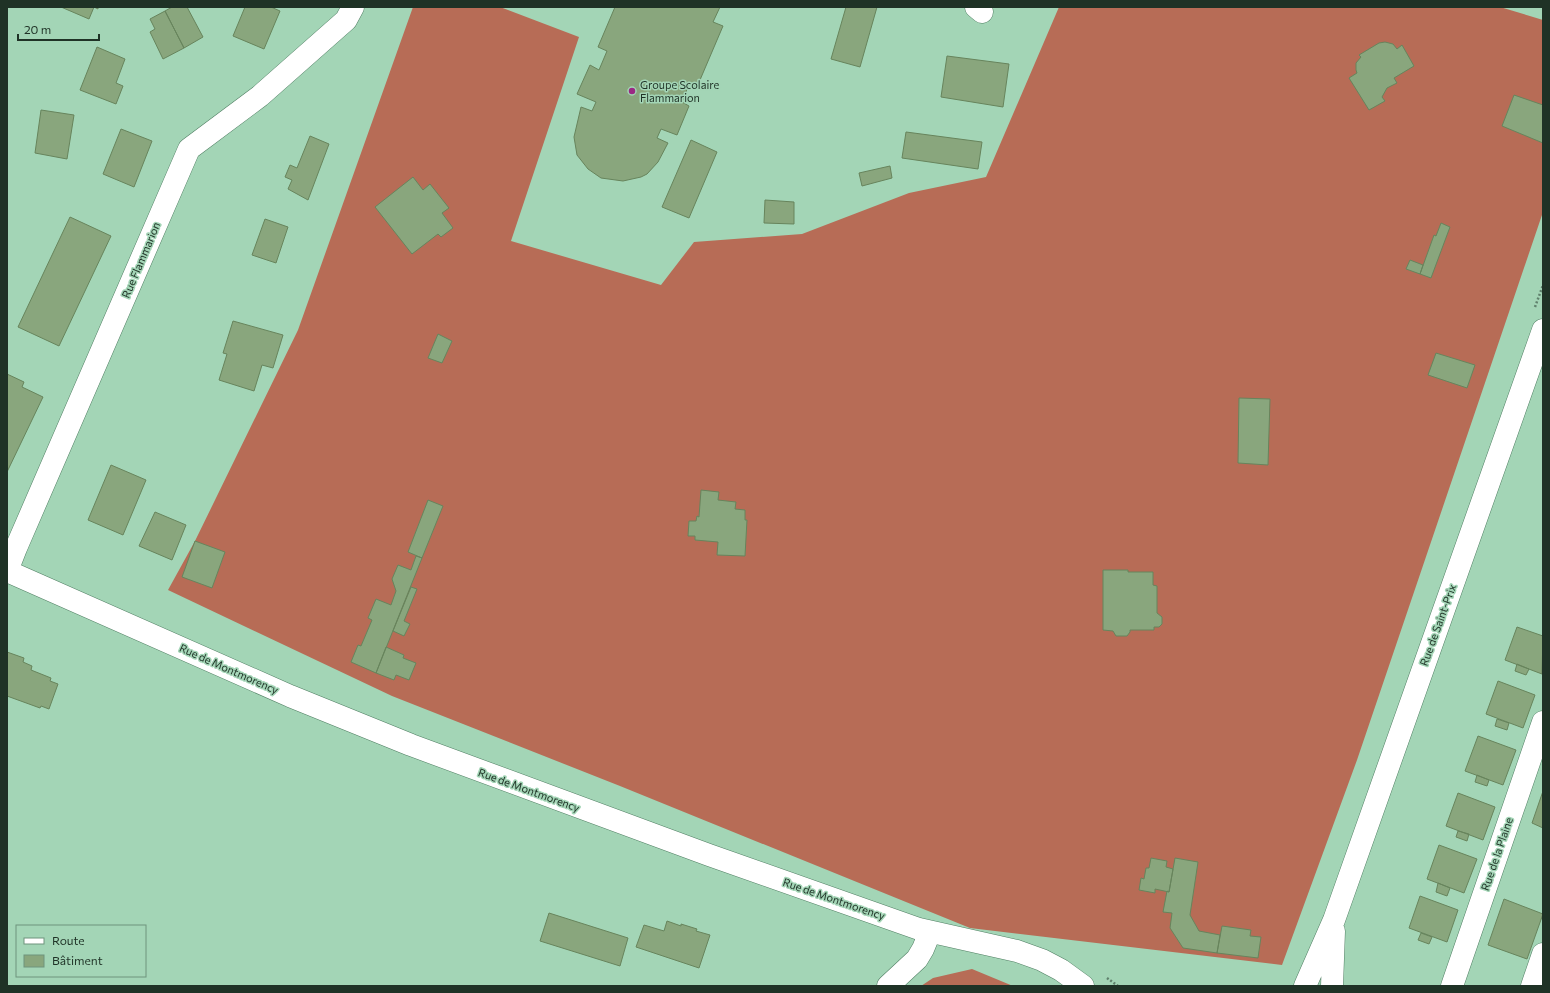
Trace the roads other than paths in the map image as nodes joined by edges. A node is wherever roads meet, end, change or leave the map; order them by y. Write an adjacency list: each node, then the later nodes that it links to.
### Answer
1 (353, 7): 3 (street, Rue Flammarion)
2 (1543, 330): 5 (street, Rue de Saint-Prix)
3 (7, 571): 6 (street, Rue de Montmorency)
4 (1543, 722): 13 (street, Rue de la Plaine)
5 (1334, 920): 11 (street, Rue de Saint-Prix); 12 (street, Rue de Saint-Prix)
6 (930, 932): 8 (street, Rue de Montmorency); 9 (street)
7 (1543, 954): 14 (street)
8 (1069, 979): 10 (street, Rue de Montmorency)
9 (888, 986)
10 (1083, 986)
11 (1305, 986)
12 (1332, 986)
13 (1452, 986)
14 (1532, 986)

